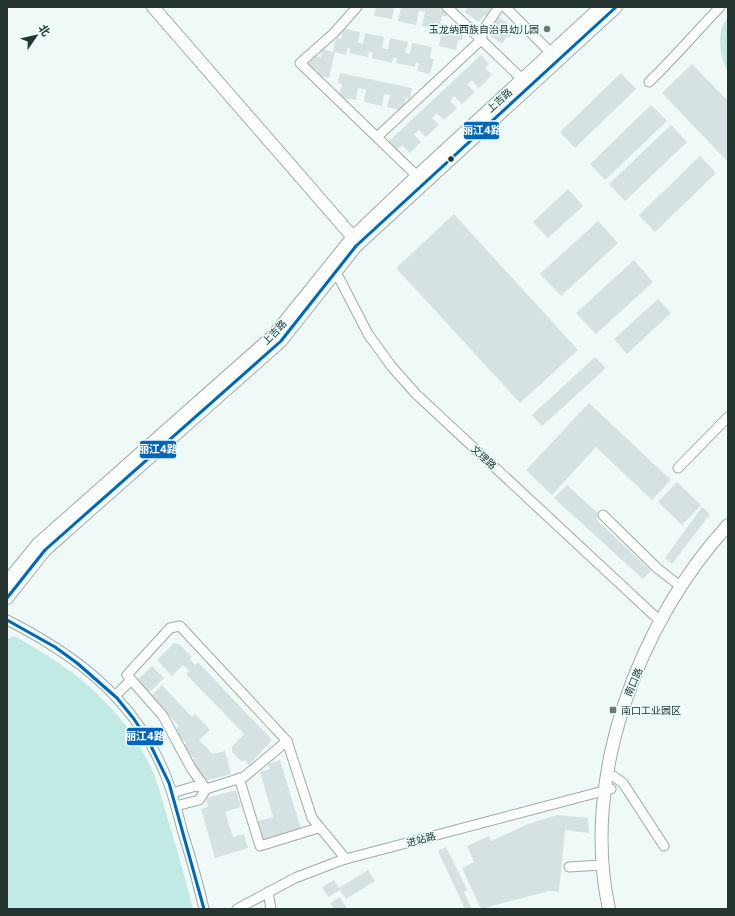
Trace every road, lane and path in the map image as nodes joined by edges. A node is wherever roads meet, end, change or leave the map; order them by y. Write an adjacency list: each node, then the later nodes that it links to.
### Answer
1 (153, 7): 16 (main road)
2 (162, 7): 16 (main road)
3 (357, 7): 14 (street)
4 (447, 7): 10 (street)
5 (499, 7): 10 (street)
6 (505, 7): 11 (street)
7 (601, 7): 11 (main road, 上吉路)
8 (616, 7): 16 (main road, 上吉路)
9 (720, 7): 13 (street)
10 (481, 40): 12 (street); 14 (street)
11 (551, 53): 12 (main road, 上吉路)
12 (522, 80): 15 (main road, 上吉路)
13 (649, 82)
14 (377, 137): 15 (street)
15 (417, 176): 16 (main road, 上吉路)
16 (358, 238): 17 (main road, 上吉路); 23 (main road, 上吉路)
17 (336, 272): 25 (main road, 上吉路); 27 (street, 文理路)
18 (728, 417): 19 (street)
19 (678, 468)
20 (603, 515): 24 (street)
21 (728, 525): 24 (main road, 南口路)
22 (728, 535): 31 (main road, 南口路)
23 (7, 582)
24 (680, 586): 27 (main road, 南口路)
25 (7, 598)
26 (7, 620): 29 (street)
27 (660, 621): 34 (main road, 南口路)
28 (131, 680): 29 (street); 30 (street); 33 (street)
29 (115, 696): 35 (street)
30 (287, 741): 32 (street); 37 (street)
31 (613, 776): 34 (main road, 南口路); 38 (street)
32 (239, 778): 33 (street); 37 (street)
33 (206, 789): 35 (street); 36 (street)
34 (608, 790): 39 (street, 进站路); 40 (main road, 南口路); 47 (main road, 南口路)
35 (172, 793): 36 (street)
36 (176, 806): 43 (street)
37 (318, 828): 39 (street)
38 (664, 846)
39 (346, 859): 42 (street, 进站路)
40 (602, 865): 41 (street); 46 (main road, 南口路)
41 (569, 867)
42 (268, 892): 44 (street, 进站路); 45 (street)
43 (205, 907)
44 (241, 908)
45 (271, 909)
46 (609, 909)
47 (616, 909)

